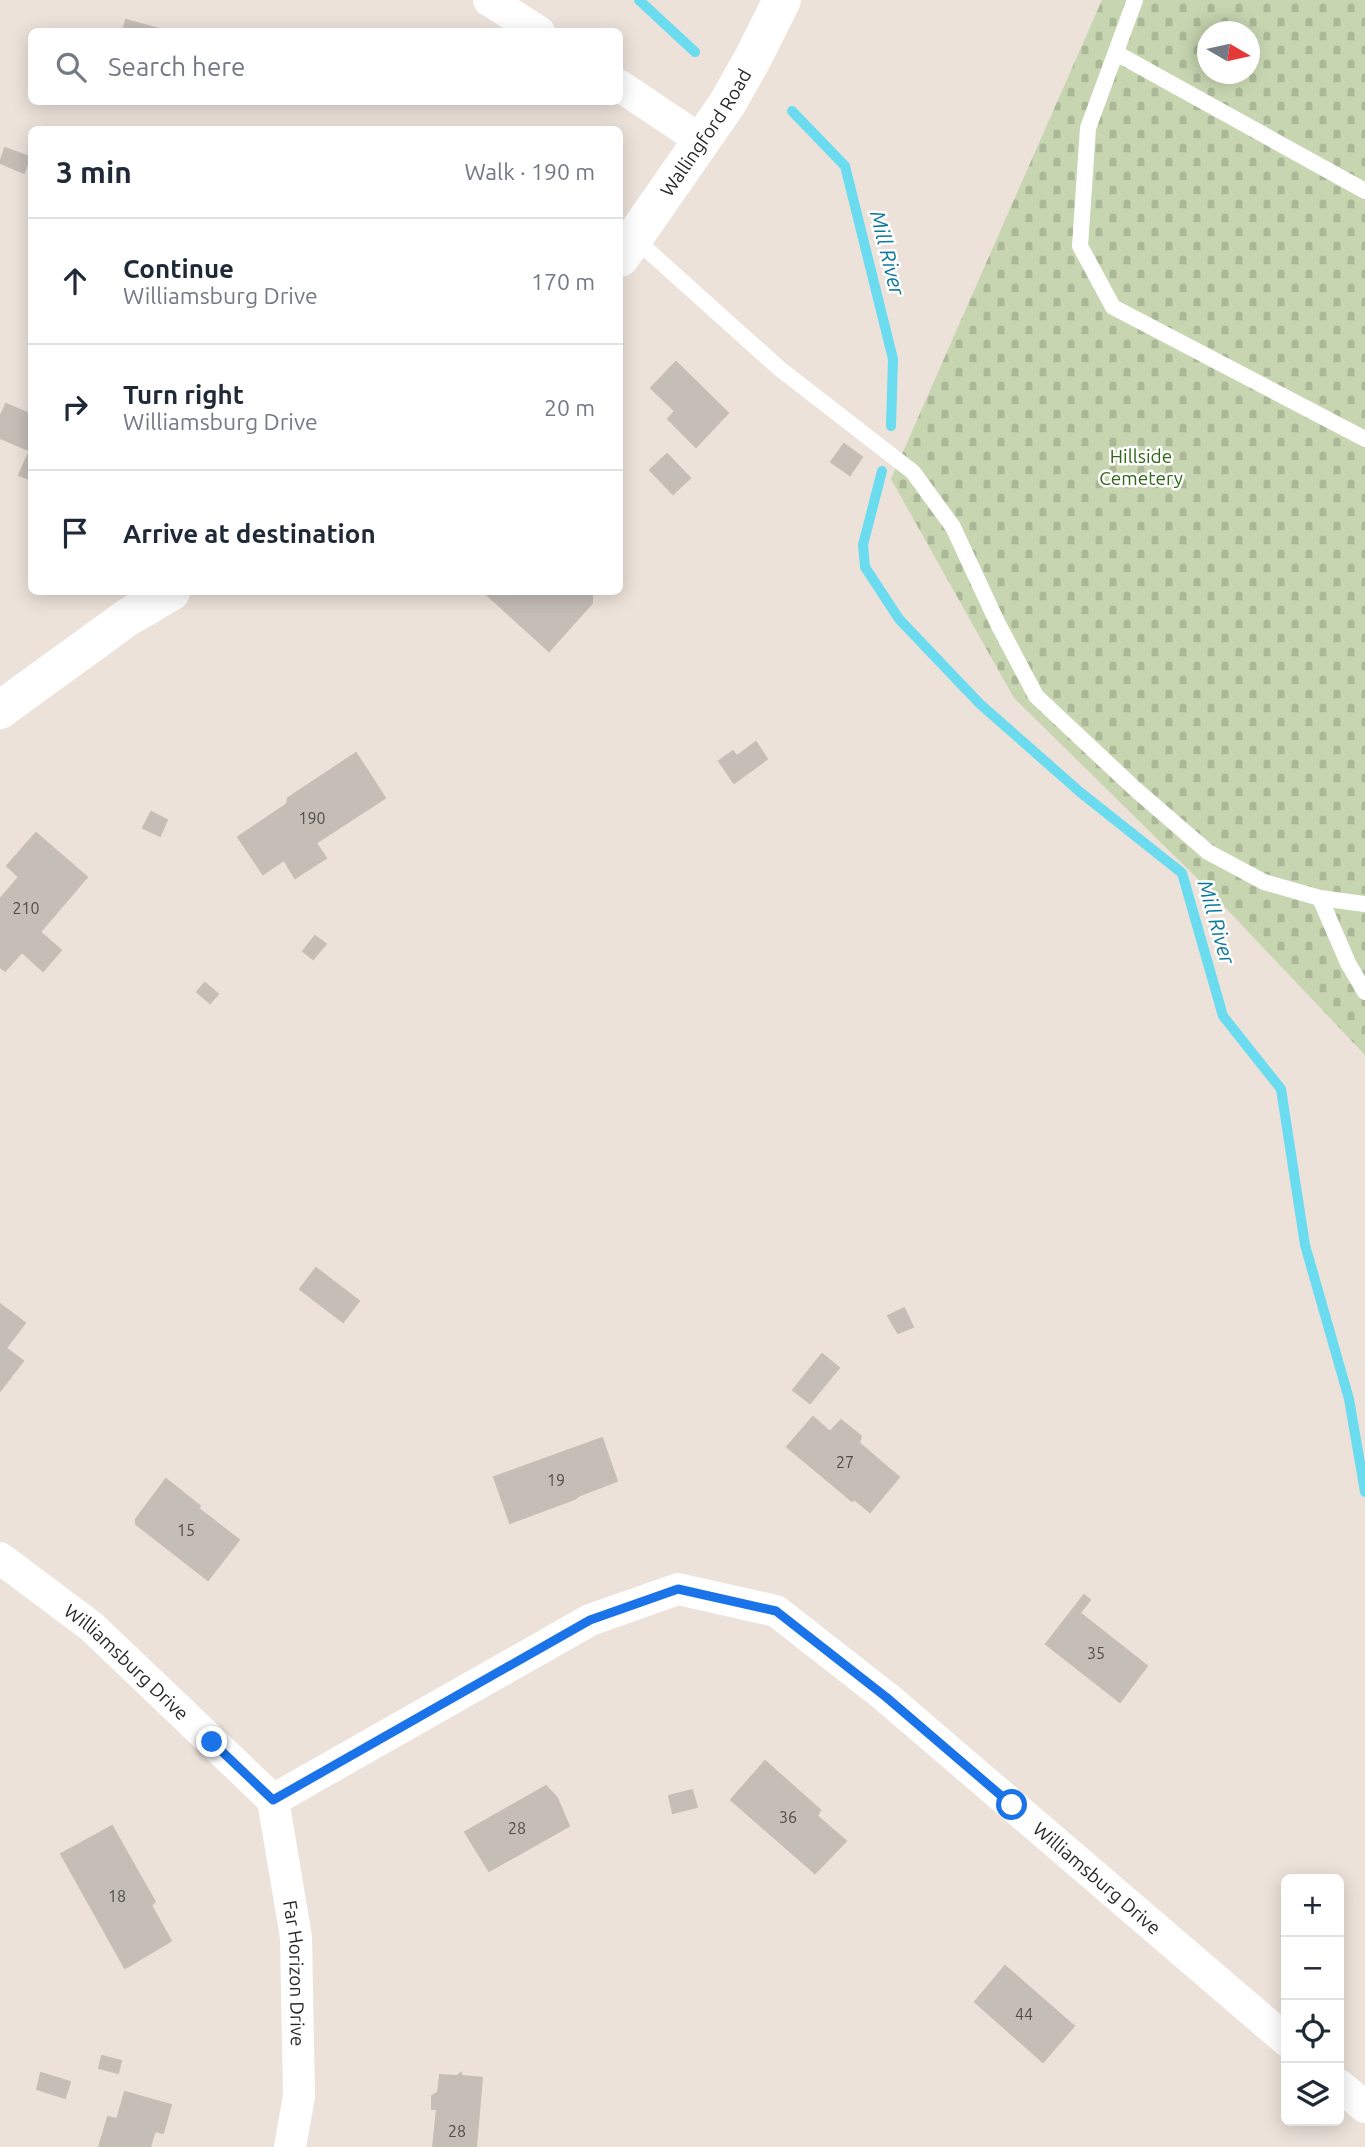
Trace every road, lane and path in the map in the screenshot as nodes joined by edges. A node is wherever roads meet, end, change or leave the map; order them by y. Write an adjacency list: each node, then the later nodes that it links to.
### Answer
1 (489, 0): 4 (street)
2 (782, 0): 7 (street, Wallingford Road)
3 (1135, 0): 5 (lane)
4 (532, 28)
5 (1116, 53): 8 (lane); 10 (lane)
6 (623, 88): 7 (street)
7 (702, 141): 9 (street, Wallingford Road)
8 (1365, 191)
9 (627, 248): 13 (lane)
10 (1365, 439)
11 (166, 595): 12 (street)
12 (0, 710)
13 (1320, 898): 14 (lane); 15 (lane)
14 (1365, 904)
15 (1365, 992)
16 (0, 1558): 17 (street, Williamsburg Drive)
17 (273, 1800): 18 (street, Williamsburg Drive); 21 (street, Far Horizon Drive)
18 (1281, 2036)
19 (1344, 2089): 20 (street)
20 (1365, 2107)
21 (290, 2147)

